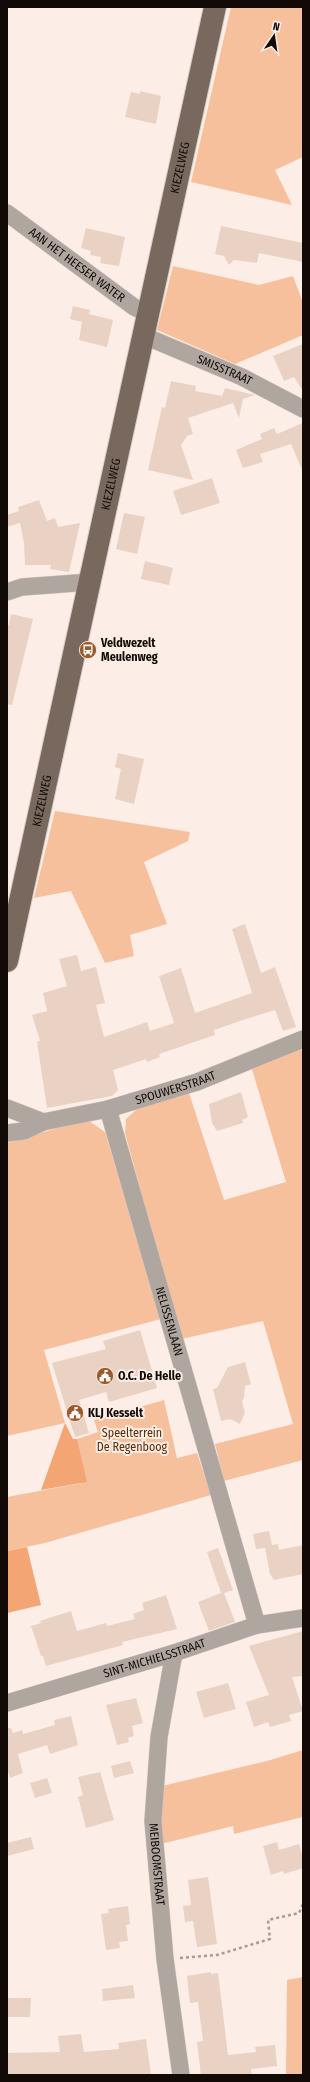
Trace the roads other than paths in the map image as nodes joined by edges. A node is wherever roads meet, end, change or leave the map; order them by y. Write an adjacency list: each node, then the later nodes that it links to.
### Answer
1 (215, 7): 3 (main road, KIEZELWEG)
2 (7, 213): 3 (street, AAN HET HEESER WATER)
3 (148, 314): 4 (main road, KIEZELWEG)
4 (143, 337): 5 (street, SMISSTRAAT); 6 (main road, KIEZELWEG)
5 (303, 409)
6 (90, 582): 7 (street); 8 (main road, KIEZELWEG)
7 (7, 592)
8 (7, 961)
9 (303, 1039): 11 (street, SPOUWERSTRAAT)
10 (7, 1108): 12 (street)
11 (108, 1109): 12 (street, SPOUWERSTRAAT); 15 (street, NELISSENLAAN)
12 (43, 1122): 13 (street, SPOUWERSTRAAT)
13 (7, 1133)
14 (303, 1618): 15 (street, SINT-MICHIELSSTRAAT)
15 (257, 1625): 16 (street, SINT-MICHIELSSTRAAT)
16 (174, 1653): 17 (street, SINT-MICHIELSSTRAAT); 18 (street, MEIBOOMSTRAAT)
17 (7, 1703)
18 (182, 2075)

